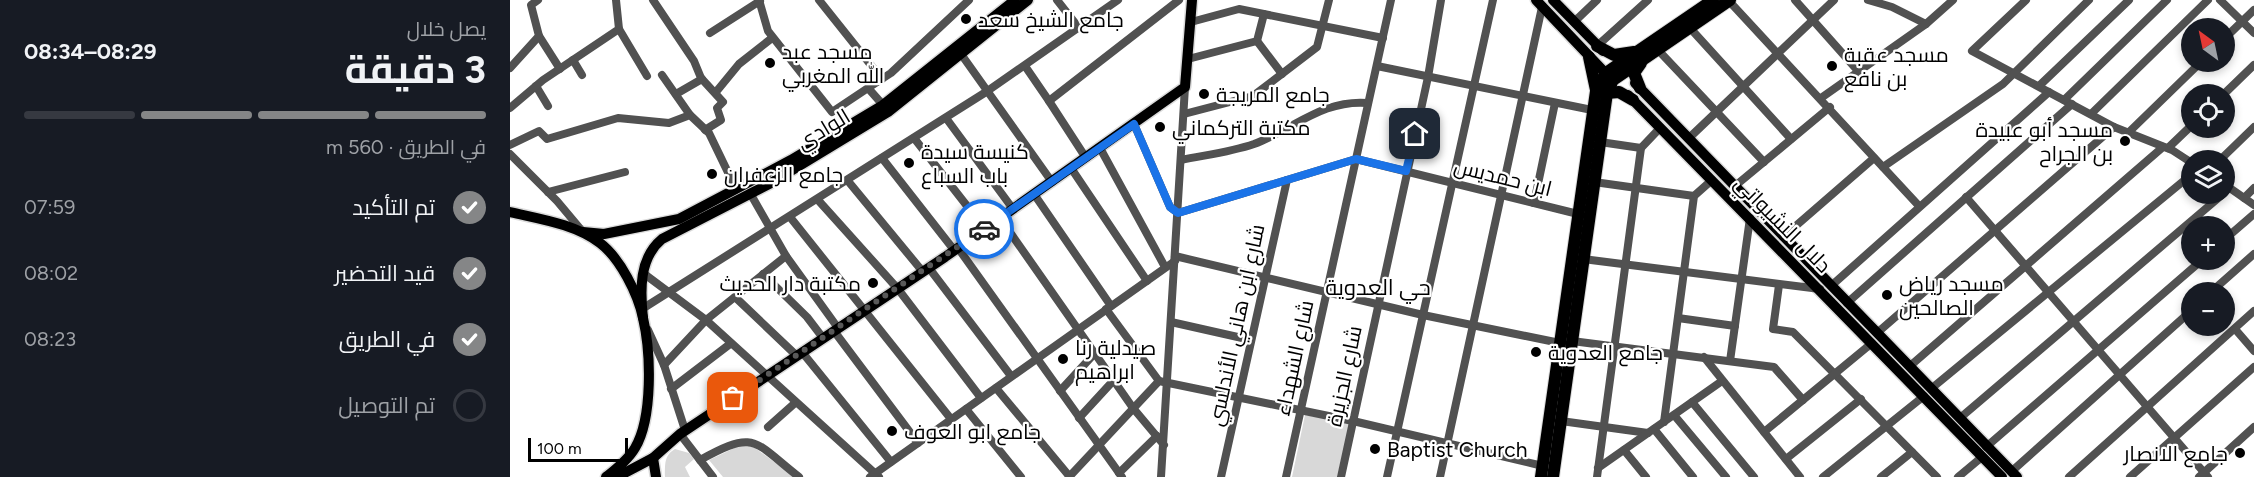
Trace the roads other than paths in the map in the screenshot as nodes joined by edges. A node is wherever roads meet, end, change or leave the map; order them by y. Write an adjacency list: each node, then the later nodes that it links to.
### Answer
1 (538, 0): 49 (street)
2 (616, 0): 46 (street)
3 (653, 0): 76 (street)
4 (819, 0): 77 (street)
5 (969, 0): 77 (street)
6 (1015, 0): 98 (main road, الوادي)
7 (1028, 0): 55 (main road, الوادي)
8 (1057, 0): 43 (street)
9 (1118, 0): 43 (street)
10 (1179, 0): 94 (street)
11 (1192, 0): 39 (main road)
12 (1329, 0): 42 (street)
13 (1391, 0): 51 (street, شارع الشهداء)
14 (1441, 0): 74 (street, شارع الجزيرة)
15 (1494, 0): 80 (street)
16 (1553, 0): 40 (main road, دلال النشيواتي)
17 (1597, 0): 40 (street)
18 (1648, 0): 53 (street)
19 (1713, 0): 57 (highway)
20 (1729, 0): 44 (highway); 56 (street)
21 (1795, 0): 37 (street)
22 (1834, 0): 37 (street)
23 (1868, 0): 34 (street)
24 (1900, 0): 34 (street)
25 (1953, 0): 41 (street)
26 (2026, 0): 69 (street)
27 (2089, 0): 69 (street)
28 (2129, 0): 82 (street)
29 (2167, 0): 95 (street)
30 (2208, 0): 105 (street)
31 (2220, 0): 38 (street)
32 (759, 1): 47 (street); 50 (street)
33 (1539, 3): 58 (main road, دلال النشيواتي); 91 (street)
34 (1892, 7): 41 (street)
35 (2254, 10): 38 (street)
36 (1264, 14): 39 (street); 42 (street); 52 (street)
37 (1814, 20): 56 (street); 67 (street)
38 (2243, 20): 45 (street); 48 (street)
39 (1191, 22): 59 (main road)
40 (1574, 22): 53 (main road, دلال النشيواتي)
41 (1926, 24): 67 (street)
42 (1324, 26): 51 (street); 70 (street)
43 (1079, 28): 62 (street)
44 (1690, 28): 54 (highway); 81 (street)
45 (2235, 28)
46 (619, 29): 60 (street); 73 (street)
47 (710, 33)
48 (2254, 33)
49 (539, 36): 64 (street); 65 (street)
50 (772, 38): 84 (street); 86 (street)
51 (1383, 38): 63 (street, شارع الشهداء)
52 (1257, 41): 59 (street); 70 (street)
53 (1597, 46): 57 (highway); 66 (main road, دلال النشيواتي)
54 (1658, 50): 57 (highway); 103 (street)
55 (961, 54): 87 (street); 148 (main road, الوادي)
56 (1779, 54): 81 (street); 92 (street)
57 (1642, 55): 66 (highway); 85 (highway)
58 (1589, 57): 75 (main road, دلال النشيواتي); 88 (highway)
59 (1188, 59): 83 (main road)
60 (573, 60): 65 (street); 71 (street)
61 (2254, 65): 78 (street)
62 (1025, 66): 87 (street); 94 (street)
63 (1377, 66): 74 (street); 96 (street, شارع الشهداء)
64 (510, 68)
65 (560, 69): 79 (street)
66 (1621, 69): 75 (highway); 85 (main road, دلال النشيواتي)
67 (1859, 72): 92 (street)
68 (2191, 72): 113 (street)
69 (2014, 73): 82 (street); 132 (street)
70 (1282, 74): 104 (street)
71 (582, 75)
72 (662, 75): 90 (street)
73 (647, 76)
74 (1428, 77): 80 (street); 134 (street, شارع الجزيرة)
75 (1609, 77): 88 (highway); 93 (main road, دلال النشيواتي)
76 (702, 79): 86 (street); 90 (street)
77 (882, 79): 84 (street)
78 (2234, 84)
79 (536, 86): 99 (street); 101 (street)
80 (1474, 86): 91 (street); 141 (street)
81 (1745, 86): 103 (street); 117 (street)
82 (2039, 86): 89 (street)
83 (1185, 87): 104 (street); 108 (main road)
84 (868, 88): 98 (street)
85 (1640, 88): 116 (main road, دلال النشيواتي)
86 (716, 92): 112 (street)
87 (986, 92): 107 (street); 139 (street)
88 (1601, 92): 93 (highway); 102 (highway); 118 (highway)
89 (2049, 92): 95 (street); 159 (street)
90 (676, 94): 106 (street)
91 (1523, 96): 97 (street); 151 (street)
92 (1821, 98): 100 (street)
93 (1633, 100): 111 (main road, دلال النشيواتي)
94 (1049, 101): 127 (street)
95 (2068, 102): 105 (street); 153 (street)
96 (1368, 103): 129 (street, شارع الشهداء); 130 (street)
97 (1555, 103): 102 (street); 156 (street)
98 (883, 105): 146 (main road, الوادي)
99 (548, 106)
100 (1830, 107): 117 (street); 128 (street)
101 (510, 108)
102 (1592, 110): 163 (highway)
103 (1717, 112): 116 (street); 131 (street)
104 (1184, 114): 130 (street)
105 (2091, 114): 109 (street)
106 (690, 115): 112 (street); 119 (street)
107 (945, 118): 115 (street); 160 (street)
108 (1134, 124): 120 (main road); 162 (street)
109 (2114, 127): 113 (street); 171 (street)
110 (2254, 127): 123 (street)
111 (1660, 128): 121 (street); 137 (main road, دلال النشيواتي)
112 (705, 130): 146 (street)
113 (2128, 133): 122 (street)
114 (2181, 134): 122 (street)
115 (914, 138): 126 (street); 169 (street)
116 (1689, 138): 144 (main road, دلال النشيواتي)
117 (1791, 139): 131 (street)
118 (1600, 142): 121 (street); 140 (highway)
119 (510, 145)
120 (1100, 148): 127 (main road); 181 (street)
121 (1641, 148): 143 (street)
122 (2165, 148): 125 (street); 180 (street)
123 (2230, 150)
124 (510, 154): 147 (street)
125 (2181, 157)
126 (882, 158): 138 (street); 174 (street)
127 (1086, 158): 133 (main road)
128 (1875, 158): 132 (street); 173 (street)
129 (1356, 159): 134 (street, ابن حمديس); 136 (street); 194 (street, شارع الشهداء)
130 (1181, 160): 162 (street)
131 (1764, 162): 144 (street)
132 (1883, 167): 159 (street)
133 (1071, 168): 139 (main road); 189 (street)
134 (1406, 171): 141 (street, ابن حمديس); 198 (street, شارع الجزيرة)
135 (625, 172): 147 (street)
136 (1287, 180): 162 (street); 187 (street, شارع ابن هاني الأندلسي)
137 (1712, 180): 152 (street); 166 (main road, دلال النشيواتي)
138 (848, 181): 155 (street); 182 (street)
139 (1052, 182): 149 (main road)
140 (1594, 182): 143 (street); 178 (highway)
141 (1453, 183): 151 (street, ابن حمديس); 204 (street)
142 (2181, 183): 195 (street)
143 (1636, 186): 152 (street); 179 (street)
144 (1735, 186): 173 (main road, دلال النشيواتي)
145 (2254, 188): 154 (street)
146 (736, 189): 172 (main road, الوادي)
147 (548, 192): 172 (street)
148 (750, 193): 168 (street); 185 (main road, الوادي)
149 (1034, 194): 160 (main road); 200 (street)
150 (2235, 194): 154 (street)
151 (1500, 195): 156 (street, ابن حمديس); 210 (street)
152 (1694, 196): 184 (street)
153 (1966, 197): 171 (street); 199 (street)
154 (2244, 198): 158 (street)
155 (818, 200): 165 (street); 193 (street)
156 (1534, 203): 163 (street, ابن حمديس)
157 (2209, 204): 207 (street)
158 (2254, 205)
159 (1919, 206): 192 (street)
160 (1013, 209): 167 (main road)
161 (510, 212): 172 (main road)
162 (1178, 213): 177 (street)
163 (1578, 214): 219 (highway)
164 (2254, 214): 170 (street)
165 (790, 217): 168 (street); 201 (street)
166 (1750, 218): 188 (street); 192 (main road, دلال النشيواتي)
167 (1000, 219): 169 (main road); 214 (street)
168 (770, 229): 176 (street); 196 (street)
169 (985, 229): 174 (main road)
170 (2235, 230)
171 (1994, 231): 180 (street); 217 (street)
172 (583, 232): 203 (main road)
173 (1783, 237): 192 (main road, دلال النشيواتي)
174 (956, 249): 182 (main road); 228 (street)
175 (2254, 254): 190 (street)
176 (786, 256): 186 (street); 213 (street)
177 (1175, 258): 181 (street); 187 (street); 209 (street)
178 (1583, 259): 179 (street); 219 (highway)
179 (1625, 265): 184 (street); 221 (street)
180 (2026, 265): 195 (street); 231 (street)
181 (1165, 267): 189 (street)
182 (926, 270): 193 (main road); 235 (street)
183 (2190, 270): 222 (street)
184 (1684, 272): 188 (street); 205 (street)
185 (643, 273): 196 (street); 203 (main road, الوادي)
186 (763, 274): 197 (street); 216 (street)
187 (1265, 278): 194 (street); 218 (street, شارع ابن هاني الأندلسي)
188 (1741, 280): 191 (street); 211 (street)
189 (1147, 281): 200 (street)
190 (2222, 282)
191 (1779, 285): 192 (street); 233 (street)
192 (1825, 287): 199 (main road, دلال النشيواتي); 217 (main road, دلال النشيواتي)
193 (898, 288): 201 (main road); 245 (street)
194 (1327, 291): 198 (street); 253 (street, شارع الشهداء)
195 (2049, 292): 207 (street); 243 (street)
196 (668, 294): 203 (street); 206 (street)
197 (735, 297): 206 (street); 225 (street)
198 (1378, 303): 204 (street); 258 (street, شارع الجزيرة)
199 (1847, 303): 217 (main road, دلال النشيواتي)
200 (1108, 308): 214 (street); 239 (street)
201 (866, 310): 213 (main road); 257 (street)
202 (2254, 311): 212 (street)
203 (643, 313): 230 (street); 288 (main road)
204 (1423, 315): 210 (street); 265 (street)
205 (1678, 318): 211 (street); 224 (street)
206 (706, 320): 220 (street); 230 (street)
207 (2074, 320): 222 (street); 256 (street)
208 (2181, 320): 234 (street)
209 (1171, 322): 218 (street); 239 (street)
210 (1472, 325): 219 (street); 272 (street)
211 (1735, 326): 229 (street)
212 (2235, 329): 223 (street)
213 (836, 330): 216 (main road); 271 (street)
214 (1077, 330): 226 (street); 228 (street)
215 (2227, 336): 250 (street)
216 (823, 338): 225 (main road)
217 (1875, 338): 231 (main road, دلال النشيواتي); 233 (street); 243 (main road, دلال النشيواتي)
218 (1251, 340): 244 (street, شارع ابن هاني الأندلسي)
219 (1566, 342): 221 (street); 259 (highway); 282 (highway)
220 (730, 344): 236 (street); 240 (street)
221 (1614, 345): 224 (street); 262 (street)
222 (2099, 348): 234 (street); 277 (street)
223 (2254, 351)
224 (1674, 353): 227 (street); 260 (street)
225 (800, 354): 236 (main road); 281 (street)
226 (1094, 354): 237 (street); 242 (street)
227 (1704, 357): 229 (street); 238 (street)
228 (1037, 359): 235 (street); 242 (street)
229 (1730, 361): 247 (street)
230 (664, 365): 240 (street)
231 (1910, 366): 243 (main road, دلال النشيواتي)
232 (2254, 367): 270 (street)
233 (1835, 373): 246 (street); 247 (street)
234 (2120, 374): 250 (street); 285 (street)
235 (1011, 376): 241 (street)
236 (766, 377): 249 (street); 267 (main road)
237 (1113, 381): 251 (street); 255 (street)
238 (1722, 381): 248 (street); 268 (street)
239 (1163, 382): 244 (street); 251 (street); 273 (street)
240 (671, 388): 267 (street)
241 (996, 388): 245 (street); 294 (street)
242 (1060, 391): 255 (street)
243 (1928, 392): 256 (main road, دلال النشيواتي); 261 (street); 277 (main road, دلال النشيواتي)
244 (1239, 397): 253 (street); 296 (street, شارع ابن هاني الأندلسي)
245 (981, 398): 252 (street)
246 (1861, 399): 261 (street); 279 (street)
247 (1803, 400): 268 (street)
248 (1692, 402): 254 (street); 305 (street)
249 (795, 403): 263 (street); 287 (street)
250 (2147, 407): 270 (street); 311 (street)
251 (1133, 408): 269 (street); 274 (street)
252 (966, 409): 257 (street); 293 (street)
253 (1300, 411): 258 (street); 297 (street, شارع الشهداء)
254 (1674, 415): 260 (street); 304 (street)
255 (1079, 418): 274 (street)
256 (1960, 418): 277 (main road, دلال النشيواتي)
257 (951, 419): 271 (street)
258 (1353, 421): 265 (street); 298 (street, شارع الجزيرة)
259 (1560, 421): 262 (street); 301 (highway)
260 (1664, 422): 266 (street)
261 (1887, 425): 276 (street); 307 (street)
262 (1604, 426): 266 (street); 283 (street)
263 (768, 427)
264 (2254, 427): 286 (street)
265 (1397, 431): 272 (street); 299 (street)
266 (1651, 431): 275 (street); 303 (street)
267 (682, 432): 278 (main road); 280 (street)
268 (1764, 432): 279 (street)
269 (1157, 436): 273 (street); 284 (street)
270 (2174, 438): 286 (street); 312 (street)
271 (918, 443): 281 (street)
272 (1448, 443): 282 (street); 300 (street)
273 (1164, 445): 295 (street)
274 (1098, 446): 284 (street); 294 (street)
275 (1624, 450): 283 (street); 302 (street)
276 (1912, 452): 308 (street); 309 (street)
277 (1986, 452): 285 (main road, دلال النشيواتي); 310 (street)
278 (653, 458): 289 (main road); 290 (main road)
279 (1786, 459): 306 (street)
280 (700, 460): 291 (street); 292 (street)
281 (891, 462): 287 (street)
282 (1542, 471)
283 (1598, 473)
284 (1120, 475)
285 (2010, 475)
286 (2204, 475)
287 (875, 476)
288 (606, 477)
289 (617, 477)
290 (656, 477)
291 (713, 477)
292 (799, 477)
293 (1021, 477)
294 (1070, 477)
295 (1161, 477)
296 (1221, 477)
297 (1286, 477)
298 (1341, 477)
299 (1387, 477)
300 (1440, 477)
301 (1553, 477)
302 (1646, 477)
303 (1693, 477)
304 (1726, 477)
305 (1754, 477)
306 (1800, 477)
307 (1823, 477)
308 (1881, 477)
309 (1937, 477)
310 (1958, 477)
311 (2069, 477)
312 (2130, 477)

